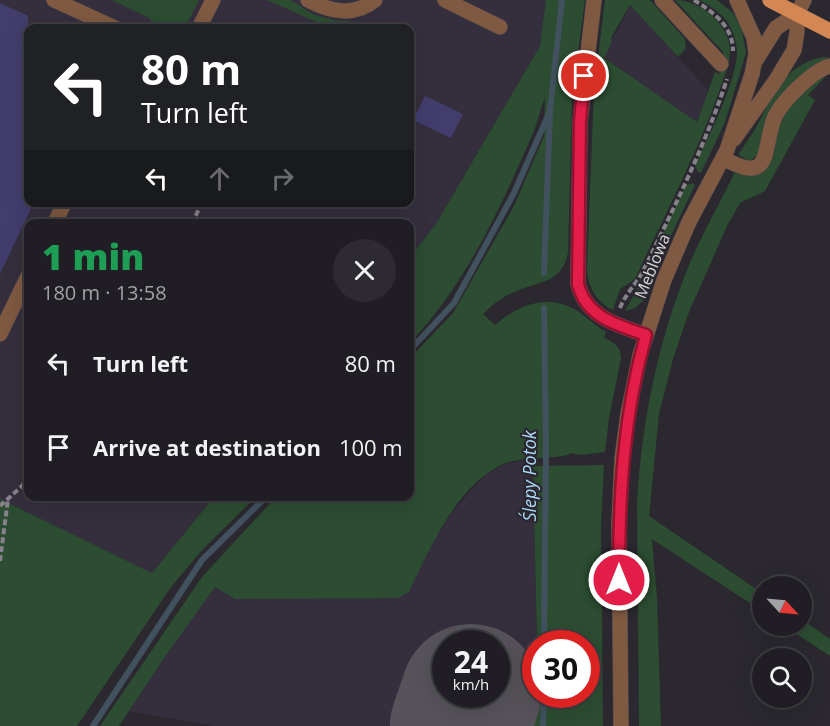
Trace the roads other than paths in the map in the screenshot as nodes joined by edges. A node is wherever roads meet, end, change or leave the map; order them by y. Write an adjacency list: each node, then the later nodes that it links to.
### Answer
1 (54, 0): 11 (street)
2 (213, 0): 12 (street)
3 (308, 0): 4 (street)
4 (375, 0)
5 (446, 0): 13 (street)
6 (594, 0): 21 (street)
7 (662, 0): 15 (street)
8 (737, 0): 16 (street, Meblowa)
9 (770, 0): 10 (main road)
10 (800, 7): 14 (main road); 16 (street, Meblowa); 18 (street, Meblowa)
11 (106, 24)
12 (201, 24)
13 (500, 27)
14 (830, 31)
15 (728, 63)
16 (754, 63): 18 (street, Meblowa)
17 (830, 66): 18 (street)
18 (725, 154): 21 (street, Meblowa)
19 (24, 284): 20 (street)
20 (0, 334)
21 (646, 335): 22 (street, Meblowa)
22 (621, 726)

